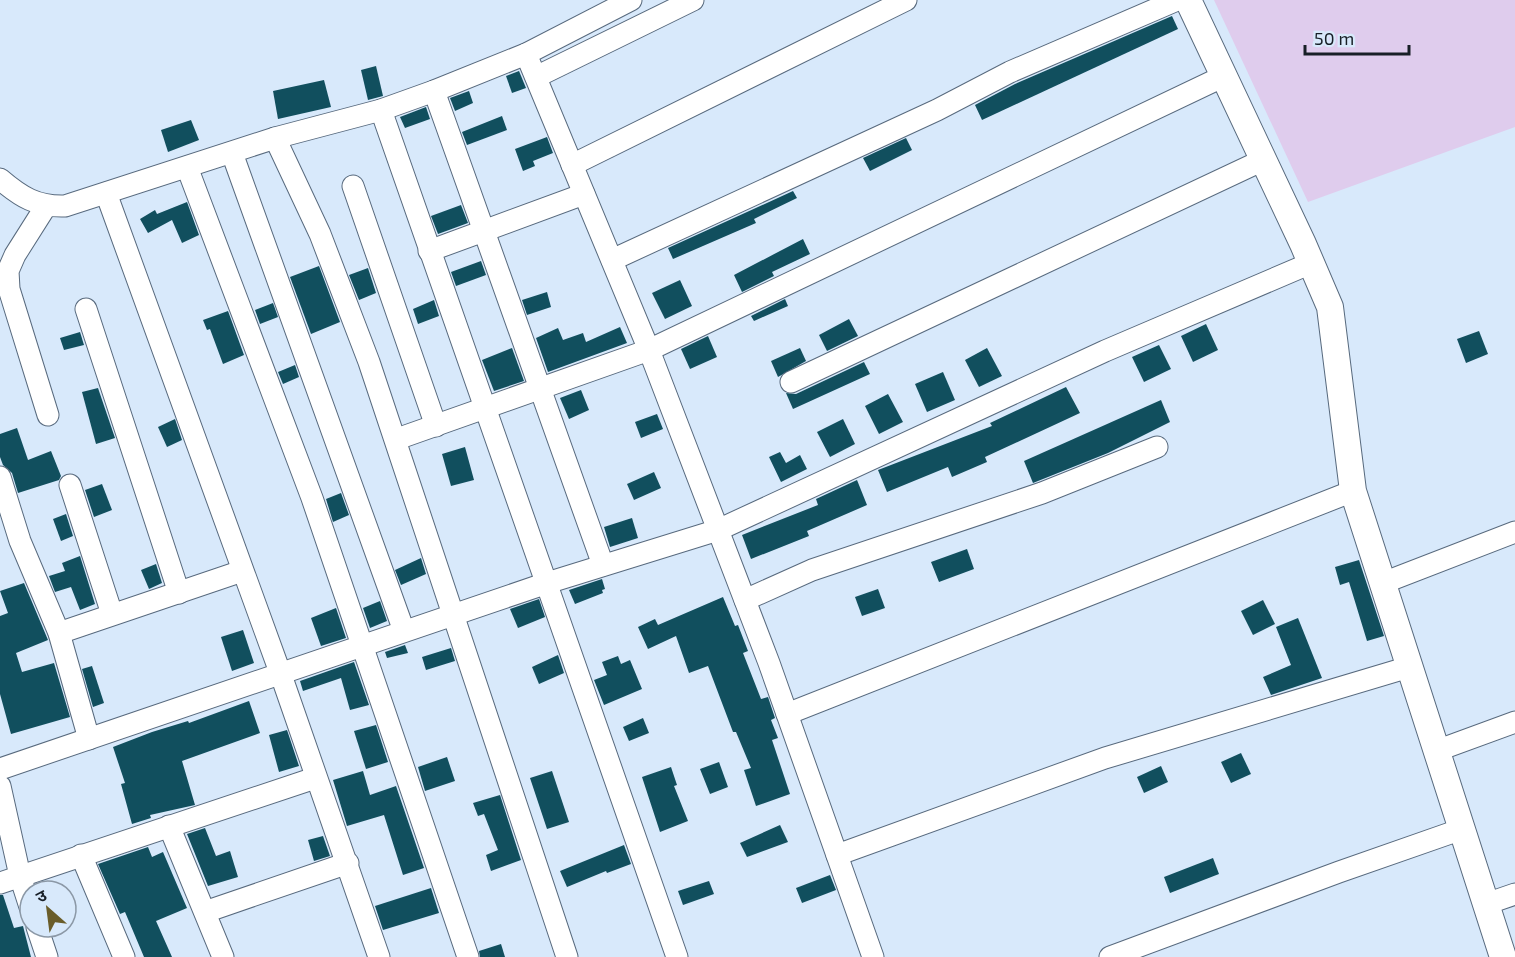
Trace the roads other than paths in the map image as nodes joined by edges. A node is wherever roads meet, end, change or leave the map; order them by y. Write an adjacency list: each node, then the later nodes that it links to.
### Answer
1 (631, 0): 6 (street)
2 (693, 0): 8 (street)
3 (906, 0): 14 (street)
4 (1177, 0): 23 (street)
5 (1188, 0): 7 (main road)
6 (526, 54): 8 (street); 9 (street)
7 (1224, 76): 13 (main road); 26 (street)
8 (536, 77): 14 (street)
9 (434, 91): 10 (street); 21 (street)
10 (381, 110): 11 (street); 22 (street)
11 (275, 138): 12 (street); 32 (street)
12 (232, 153): 15 (street); 47 (street)
13 (1263, 160): 24 (main road); 27 (street)
14 (572, 165): 19 (street)
15 (187, 167): 18 (street); 49 (street)
16 (0, 179): 20 (street)
17 (353, 186): 31 (street)
18 (106, 193): 20 (street); 40 (street)
19 (584, 194): 21 (street); 23 (street)
20 (46, 206): 30 (street)
21 (484, 232): 22 (street); 28 (street)
22 (429, 251): 29 (street)
23 (612, 260): 26 (street)
24 (1311, 263): 36 (main road); 37 (street)
25 (86, 309): 43 (street)
26 (649, 350): 28 (street); 37 (street)
27 (791, 382)
28 (541, 387): 29 (street); 39 (street)
29 (486, 409): 31 (street); 41 (street)
30 (48, 415)
31 (436, 426): 32 (street)
32 (397, 439): 46 (street)
33 (1157, 447): 44 (street)
34 (0, 477): 48 (street)
35 (70, 485): 45 (street)
36 (1353, 491): 42 (main road); 52 (street)
37 (718, 530): 39 (street); 44 (street)
38 (1515, 532): 42 (street)
39 (603, 565): 41 (street)
40 (242, 571): 43 (street); 51 (street)
41 (547, 583): 46 (street); 75 (street)
42 (1383, 583): 50 (main road)
43 (178, 593): 45 (street)
44 (745, 600): 52 (street)
45 (112, 614): 48 (street)
46 (455, 614): 47 (street); 74 (street)
47 (404, 631): 49 (street)
48 (60, 633): 54 (street)
49 (363, 644): 51 (street); 73 (street)
50 (1409, 667): 55 (main road); 62 (street)
51 (281, 675): 54 (street); 57 (street)
52 (787, 714): 62 (street)
53 (1515, 722): 55 (street)
54 (89, 740): 56 (street)
55 (1436, 751): 60 (main road)
56 (0, 770)
57 (315, 778): 59 (street); 63 (street)
58 (0, 786): 64 (street)
59 (169, 826): 61 (street); 67 (street)
60 (1462, 829): 66 (main road); 77 (street)
61 (81, 855): 64 (street); 70 (street)
62 (837, 855): 76 (street)
63 (348, 863): 67 (street); 72 (street)
64 (10, 880)
65 (1515, 894): 66 (street)
66 (1486, 904): 78 (main road)
67 (205, 912): 71 (street)
68 (41, 939): 69 (street)
69 (46, 957)
70 (124, 957)
71 (223, 957)
72 (379, 957)
73 (468, 957)
74 (567, 957)
75 (677, 957)
76 (873, 957)
77 (1110, 957)
78 (1503, 957)

